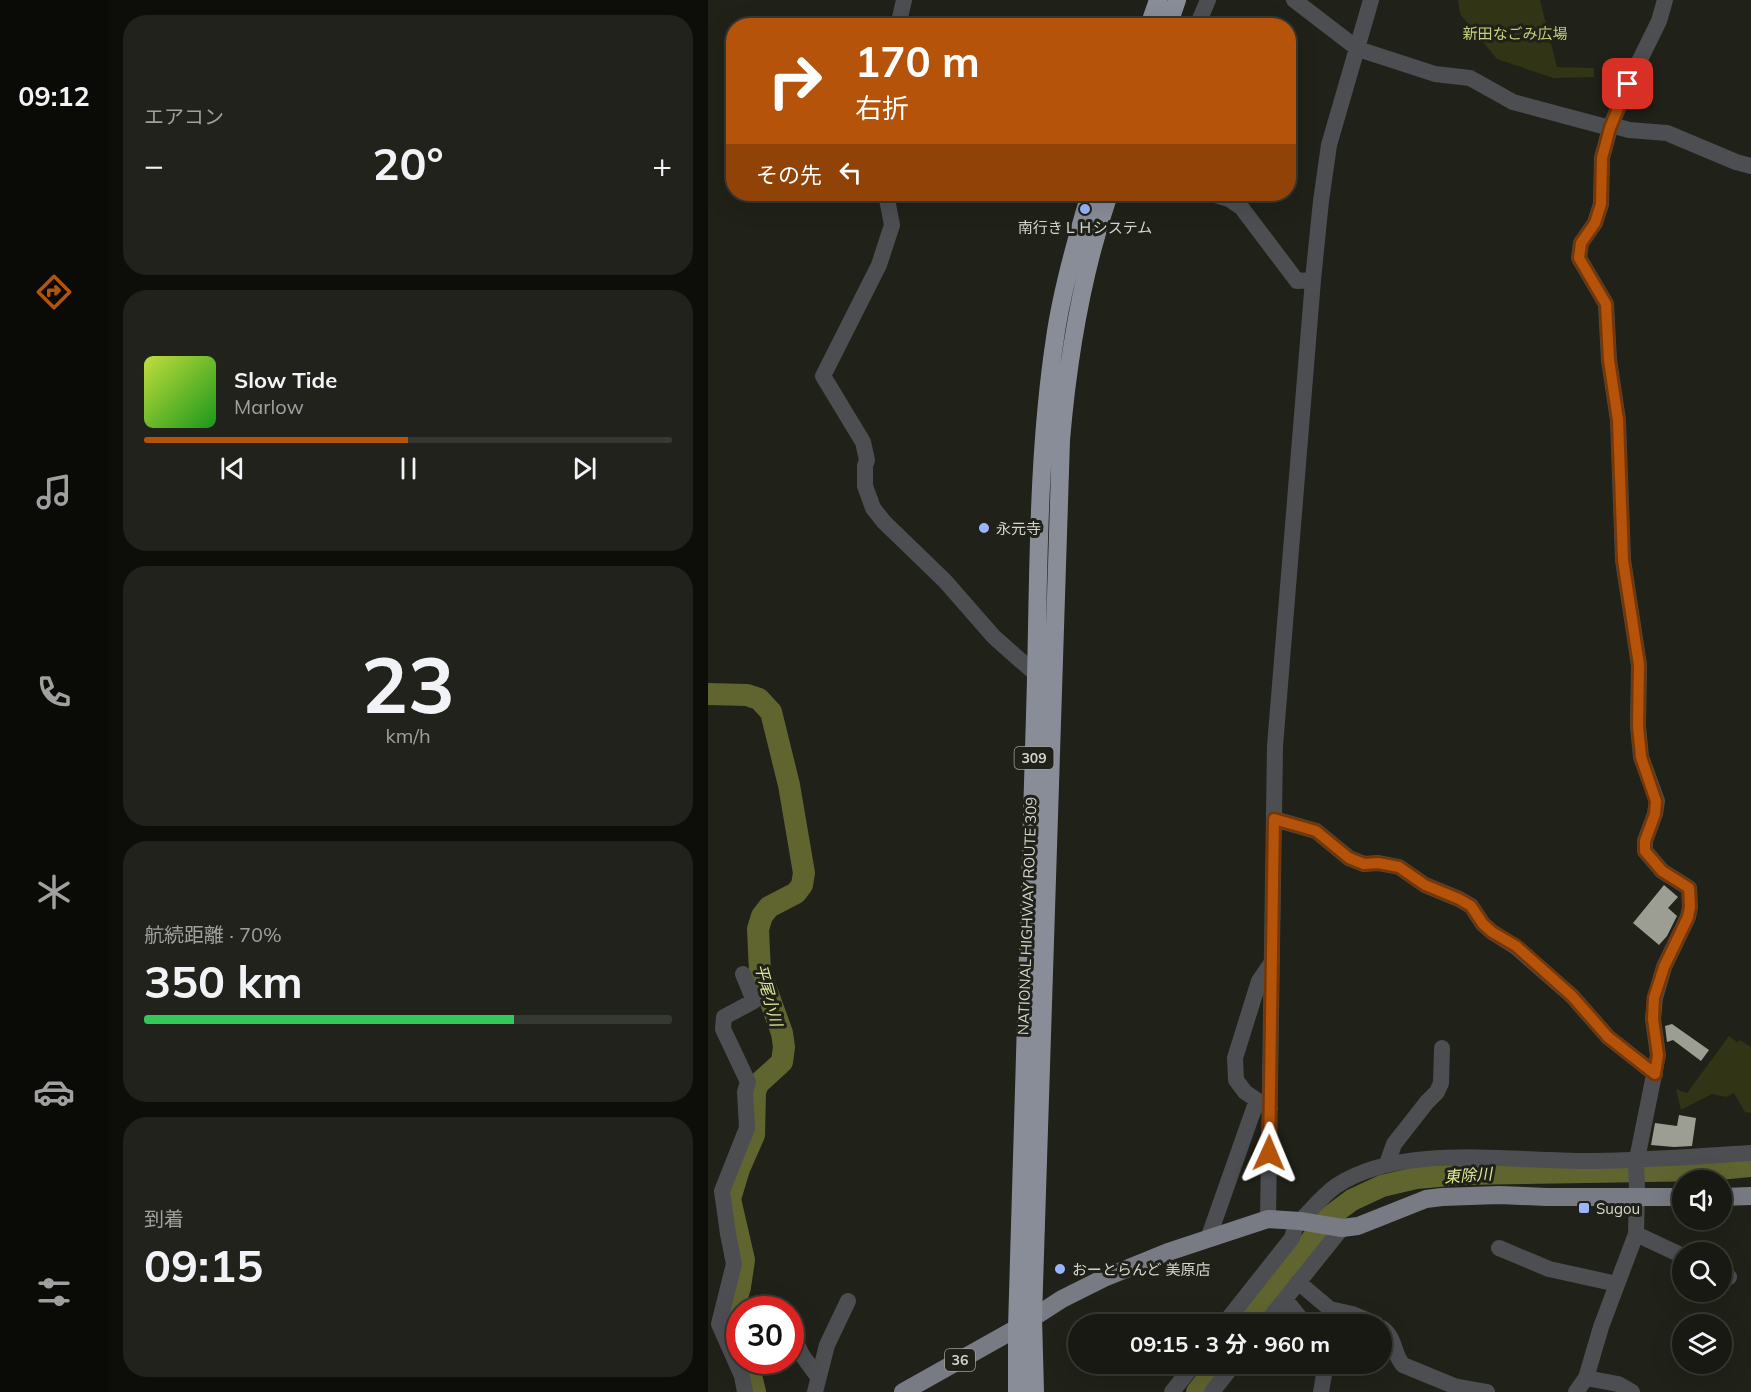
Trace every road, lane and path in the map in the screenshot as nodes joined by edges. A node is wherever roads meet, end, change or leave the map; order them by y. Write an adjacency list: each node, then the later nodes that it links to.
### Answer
1 (904, 0): 8 (street)
2 (1158, 0): 9 (highway)
3 (1177, 0): 10 (highway)
4 (1208, 0): 11 (street)
5 (1294, 0): 12 (street)
6 (1371, 0): 12 (street)
7 (1665, 0): 13 (street)
8 (900, 18)
9 (1152, 18)
10 (1171, 18)
11 (1200, 18)
12 (1358, 49): 13 (street); 19 (street)
13 (1611, 127): 14 (street); 25 (street)
14 (1751, 166)
15 (887, 201): 20 (street)
16 (1088, 201): 20 (highway, NATIONAL HIGHWAY ROUTE 309 / 309)
17 (1106, 201): 20 (highway, NATIONAL HIGHWAY ROUTE 309 / 309)
18 (1232, 201): 19 (street)
19 (1313, 280): 21 (street)
20 (1045, 676): 49 (highway, NATIONAL HIGHWAY ROUTE 309 / 309); 50 (highway, NATIONAL HIGHWAY ROUTE 309 / 309)
21 (1274, 819): 22 (street); 25 (street)
22 (1272, 962): 26 (street); 26 (street)
23 (742, 974): 58 (street)
24 (1442, 1048): 29 (street)
25 (1655, 1074): 28 (street)
26 (1263, 1104): 34 (street); 38 (street)
27 (1751, 1153): 28 (street)
28 (1636, 1162): 29 (street); 30 (street)
29 (1387, 1164): 35 (street)
30 (1637, 1194): 31 (main road, 36); 36 (main road, 36); 37 (street)
31 (1672, 1196)
32 (1751, 1196): 33 (main road)
33 (1732, 1197)
34 (1268, 1219): 35 (main road, 36); 38 (main road, 36)
35 (1302, 1222): 36 (main road, 36); 45 (street)
36 (1339, 1228): 41 (street)
37 (1636, 1234): 40 (street); 42 (street)
38 (1208, 1239): 49 (main road, 36)
39 (1499, 1248): 42 (street)
40 (1672, 1251)
41 (1298, 1282): 43 (street); 48 (street)
42 (1617, 1284): 57 (street)
43 (1285, 1299): 46 (street); 47 (street)
44 (848, 1302): 56 (street)
45 (1232, 1314)
46 (1273, 1314)
47 (1297, 1314)
48 (1352, 1314)
49 (1033, 1317): 50 (main road, 36); 61 (highway, NATIONAL HIGHWAY ROUTE 309 / 309)
50 (1017, 1328): 59 (main road, 36); 60 (highway, NATIONAL HIGHWAY ROUTE 309 / 309)
51 (1392, 1337): 65 (street)
52 (804, 1359): 56 (street)
53 (1186, 1374): 62 (street)
54 (1226, 1374): 63 (street)
55 (1324, 1374): 64 (street)
56 (817, 1384)
57 (1581, 1385): 66 (street)
58 (745, 1392)
59 (903, 1392)
60 (1017, 1392)
61 (1035, 1392)
62 (1172, 1392)
63 (1212, 1392)
64 (1321, 1392)
65 (1487, 1392)
66 (1632, 1392)

